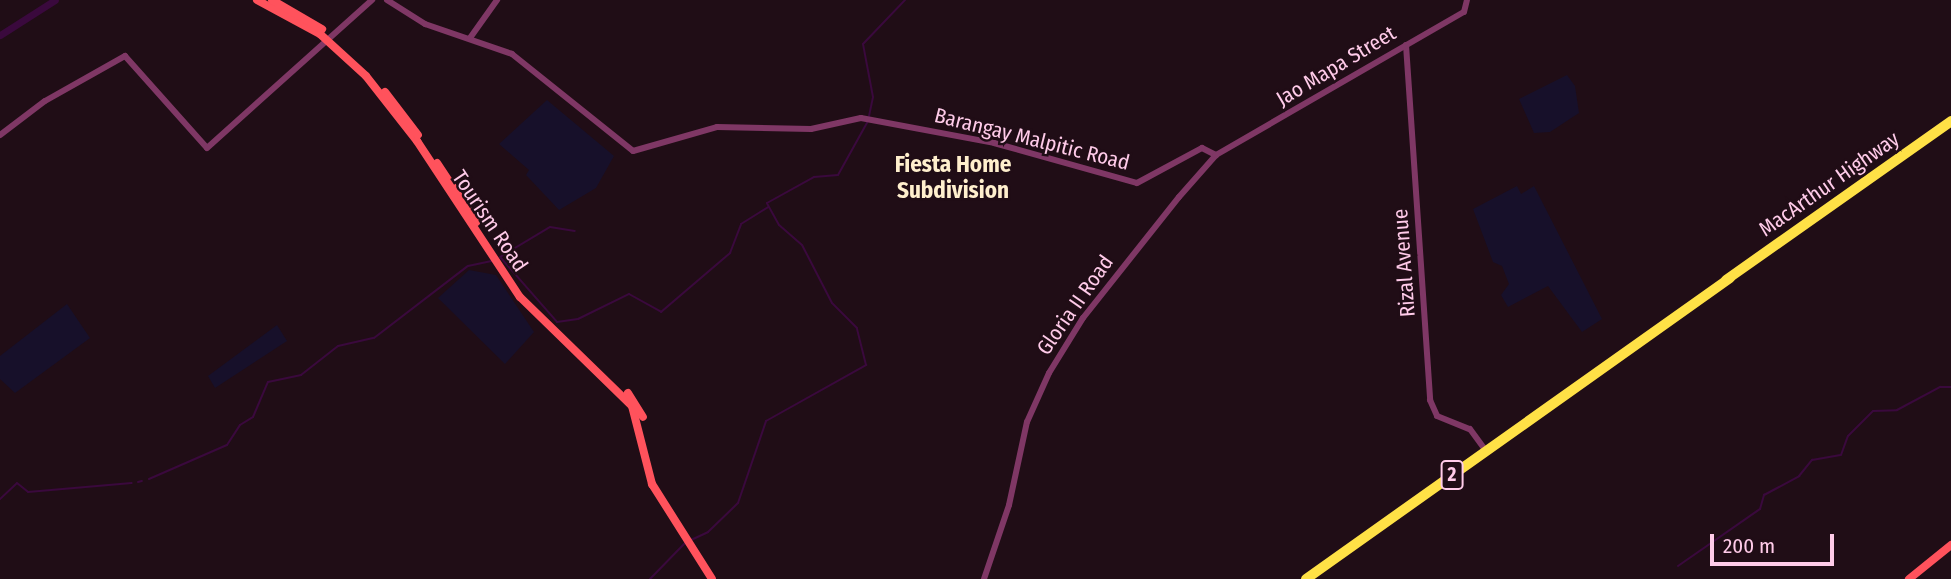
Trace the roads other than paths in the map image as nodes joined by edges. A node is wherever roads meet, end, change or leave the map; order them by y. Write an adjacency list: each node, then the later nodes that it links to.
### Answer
1 (257, 0): 8 (main road, Tourism Road)
2 (272, 0): 8 (main road, Tourism Road)
3 (372, 0): 8 (street)
4 (387, 0): 7 (street)
5 (497, 0): 7 (street)
6 (1468, 2): 9 (street, Jao Mapa Street)
7 (470, 38): 12 (street, Barangay Malpitic Road)
8 (333, 41): 11 (street); 15 (main road, Tourism Road)
9 (1406, 45): 12 (street, Jao Mapa Street); 13 (street, Rizal Avenue)
10 (1951, 121): 13 (highway, MacArthur Highway / 2)
11 (0, 135)
12 (1216, 155): 18 (street, Gloria II Road)
13 (1486, 451): 19 (highway, MacArthur Highway / 2)
14 (1951, 545): 20 (main road)
15 (708, 570): 16 (main road, Tourism Road); 17 (main road, Tourism Road)
16 (712, 579)
17 (718, 579)
18 (984, 579)
19 (1306, 579)
20 (1909, 579)

